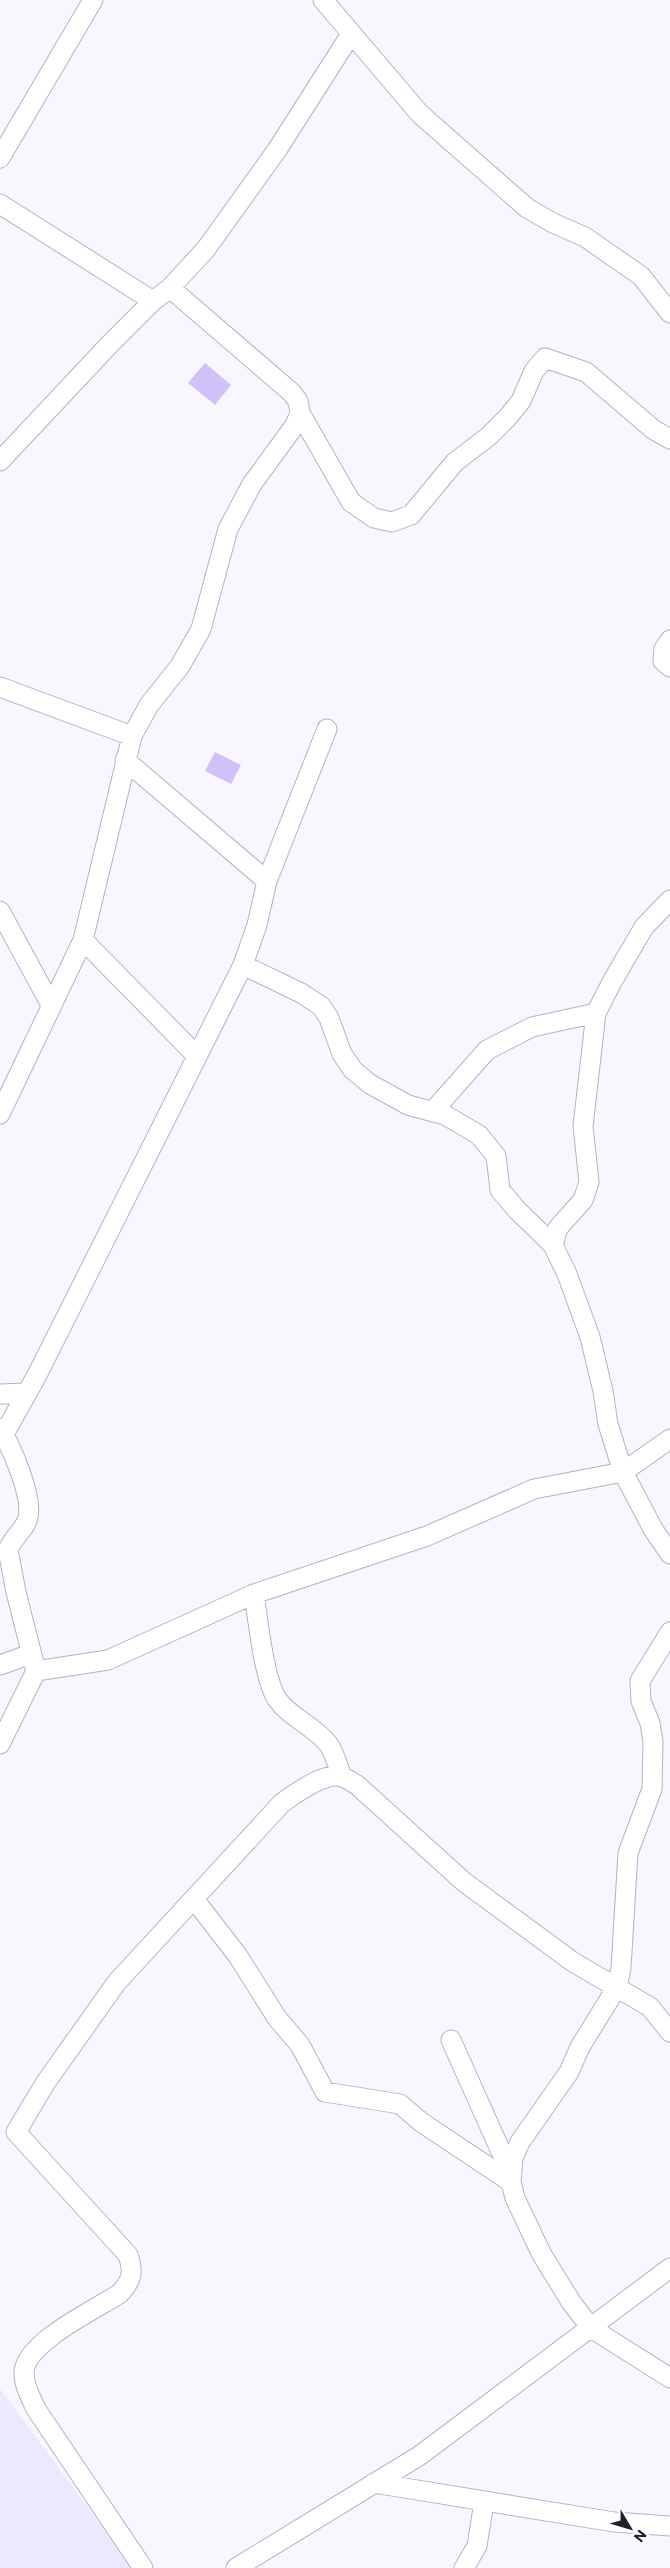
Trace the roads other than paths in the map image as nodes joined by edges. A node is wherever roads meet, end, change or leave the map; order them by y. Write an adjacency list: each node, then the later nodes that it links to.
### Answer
1 (93, 0): 4 (street)
2 (324, 0): 3 (street)
3 (351, 34): 6 (street); 8 (street)
4 (0, 158)
5 (0, 204): 7 (street)
6 (170, 288): 7 (street); 9 (street)
7 (154, 301): 11 (street)
8 (670, 312)
9 (300, 413): 10 (street); 16 (street)
10 (670, 439)
11 (0, 461)
12 (670, 640): 13 (street)
13 (670, 667)
14 (0, 686): 16 (street)
15 (327, 729): 18 (street)
16 (132, 736): 17 (street)
17 (125, 760): 18 (street); 21 (street)
18 (267, 881): 22 (street)
19 (670, 900): 24 (street)
20 (0, 911): 23 (street)
21 (83, 940): 23 (street); 25 (street)
22 (243, 966): 25 (street); 26 (street)
23 (51, 1006): 27 (street)
24 (596, 1013): 26 (street); 28 (street)
25 (197, 1056): 29 (street)
26 (433, 1111): 28 (street)
27 (0, 1114)
28 (553, 1245): 33 (street)
29 (27, 1393): 30 (street); 31 (street)
30 (0, 1394)
31 (2, 1431): 35 (street)
32 (670, 1439): 33 (street)
33 (623, 1472): 34 (street); 36 (street)
34 (670, 1554)
35 (8, 1592): 38 (street)
36 (254, 1594): 38 (street); 41 (street)
37 (670, 1632): 43 (street)
38 (34, 1663): 39 (street); 40 (street)
39 (0, 1665)
40 (0, 1744)
41 (342, 1776): 42 (street); 43 (street)
42 (194, 1899): 46 (street); 54 (street)
43 (618, 1987): 44 (street); 46 (street)
44 (667, 2023)
45 (451, 2040): 46 (street)
46 (511, 2179): 48 (street)
47 (670, 2268): 48 (street)
48 (592, 2328): 49 (street); 50 (street)
49 (670, 2378)
50 (374, 2484): 51 (street); 53 (street)
51 (484, 2502): 52 (street); 55 (street)
52 (670, 2526)
53 (246, 2566)
54 (143, 2568)
55 (464, 2568)

